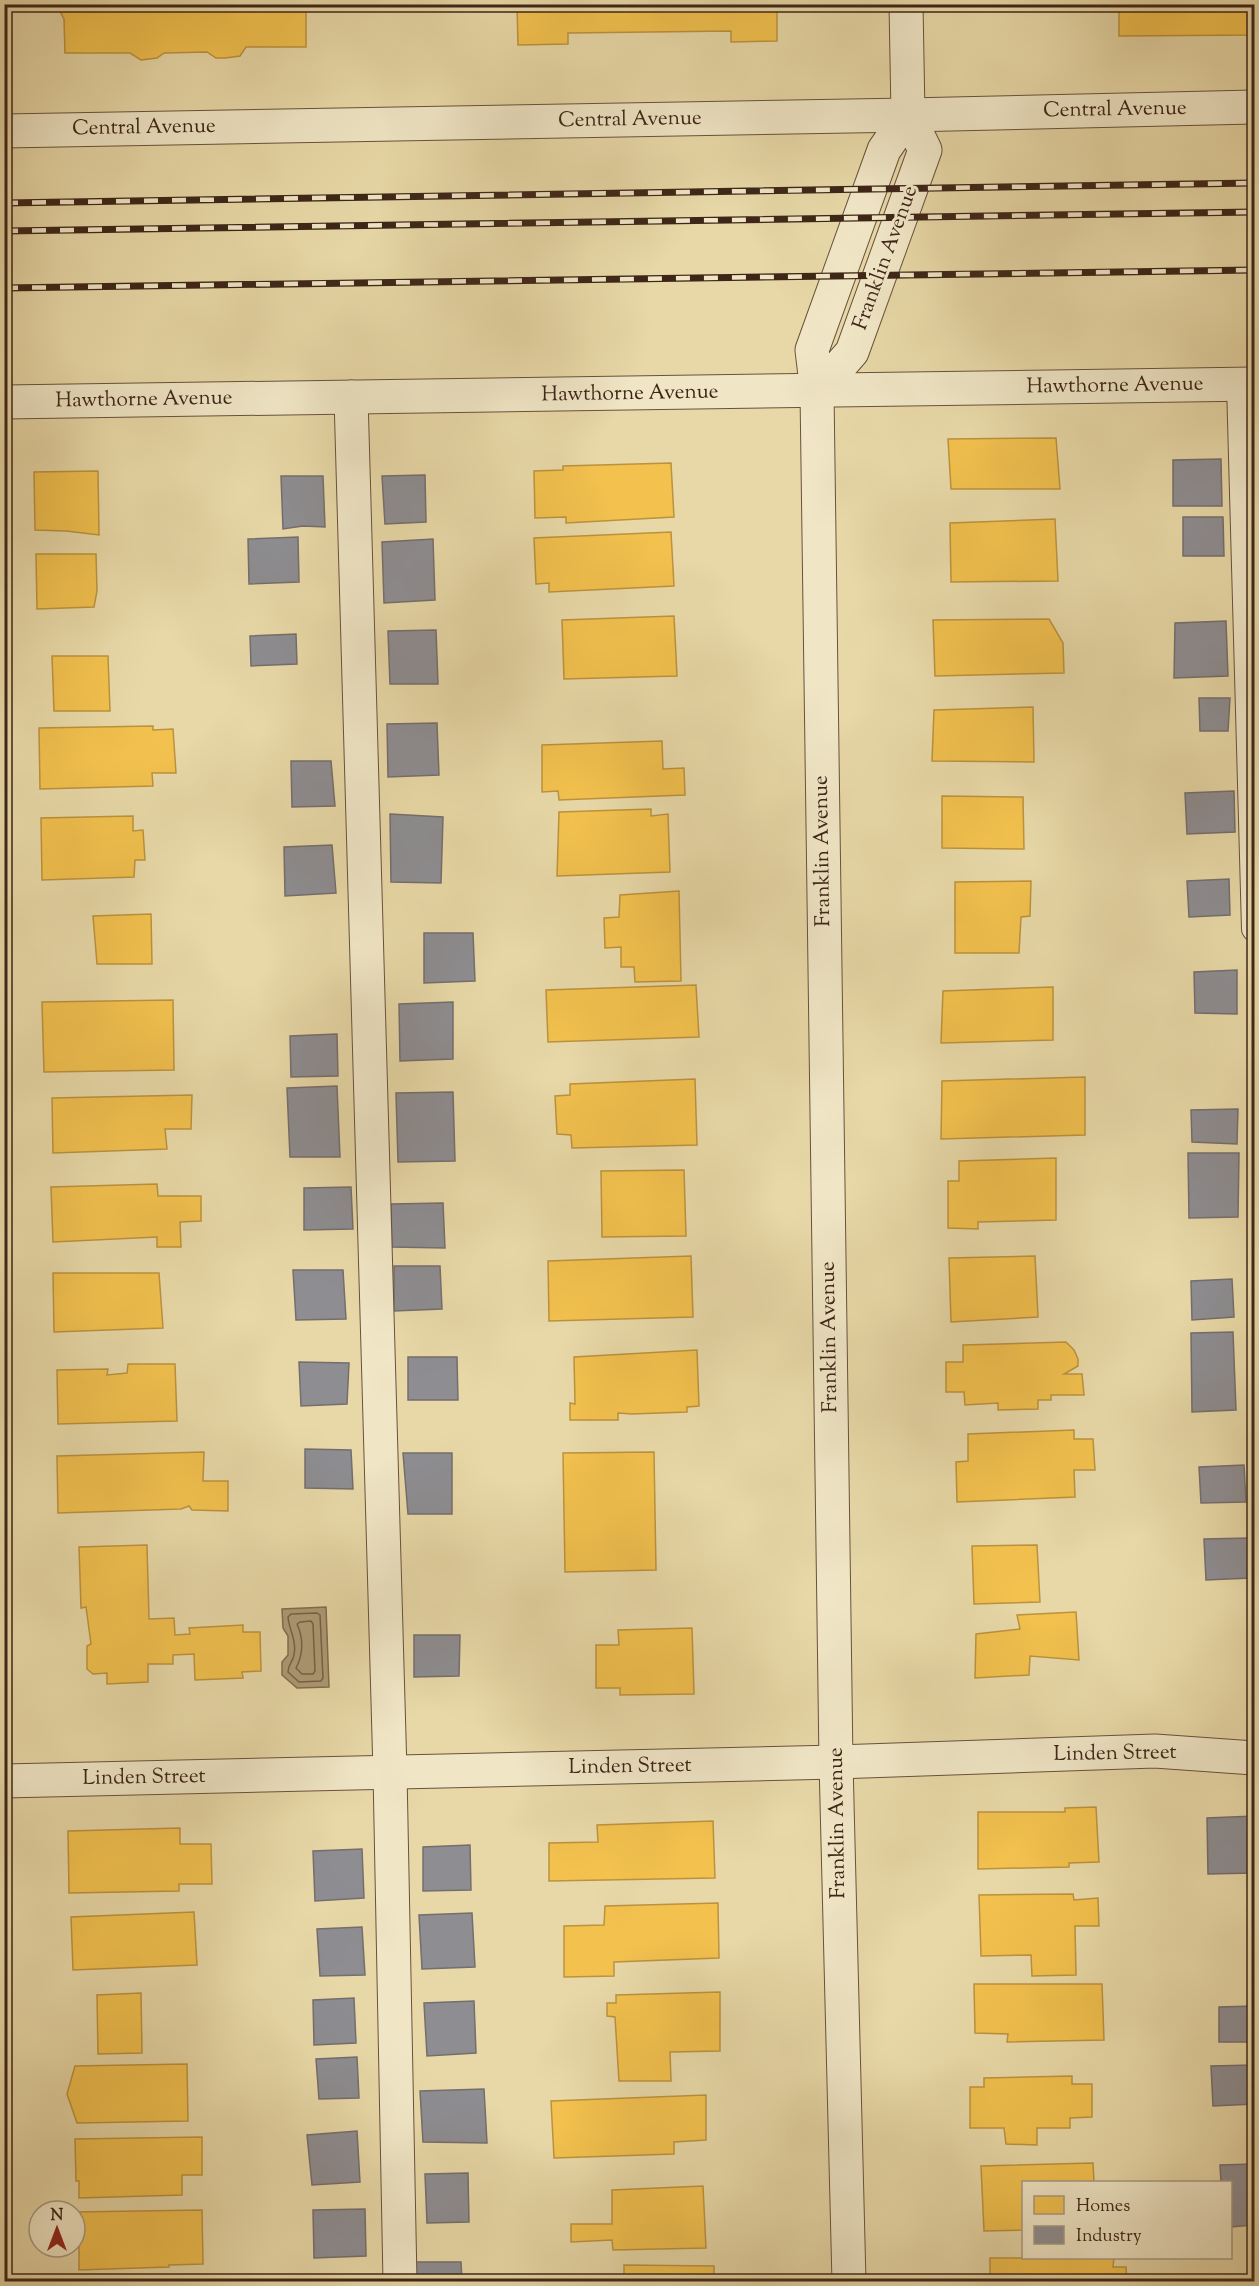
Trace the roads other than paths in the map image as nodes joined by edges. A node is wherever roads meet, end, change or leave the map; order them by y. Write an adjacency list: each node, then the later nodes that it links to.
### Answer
1 (906, 4): 3 (street, Franklin Avenue)
2 (1254, 107): 3 (street, Central Avenue)
3 (908, 115): 4 (street, Central Avenue); 6 (street, Franklin Avenue)
4 (4, 131)
5 (1247, 384): 6 (street, Hawthorne Avenue); 9 (lane)
6 (816, 392): 7 (street, Hawthorne Avenue); 11 (street, Franklin Avenue)
7 (351, 398): 8 (street, Hawthorne Avenue); 12 (street)
8 (4, 402)
9 (1254, 929)
10 (1254, 1758): 11 (street, Linden Street)
11 (836, 1762): 12 (street, Linden Street); 15 (street, Franklin Avenue)
12 (390, 1772): 13 (street, Linden Street); 14 (street)
13 (4, 1781)
14 (400, 2282)
15 (849, 2282)

